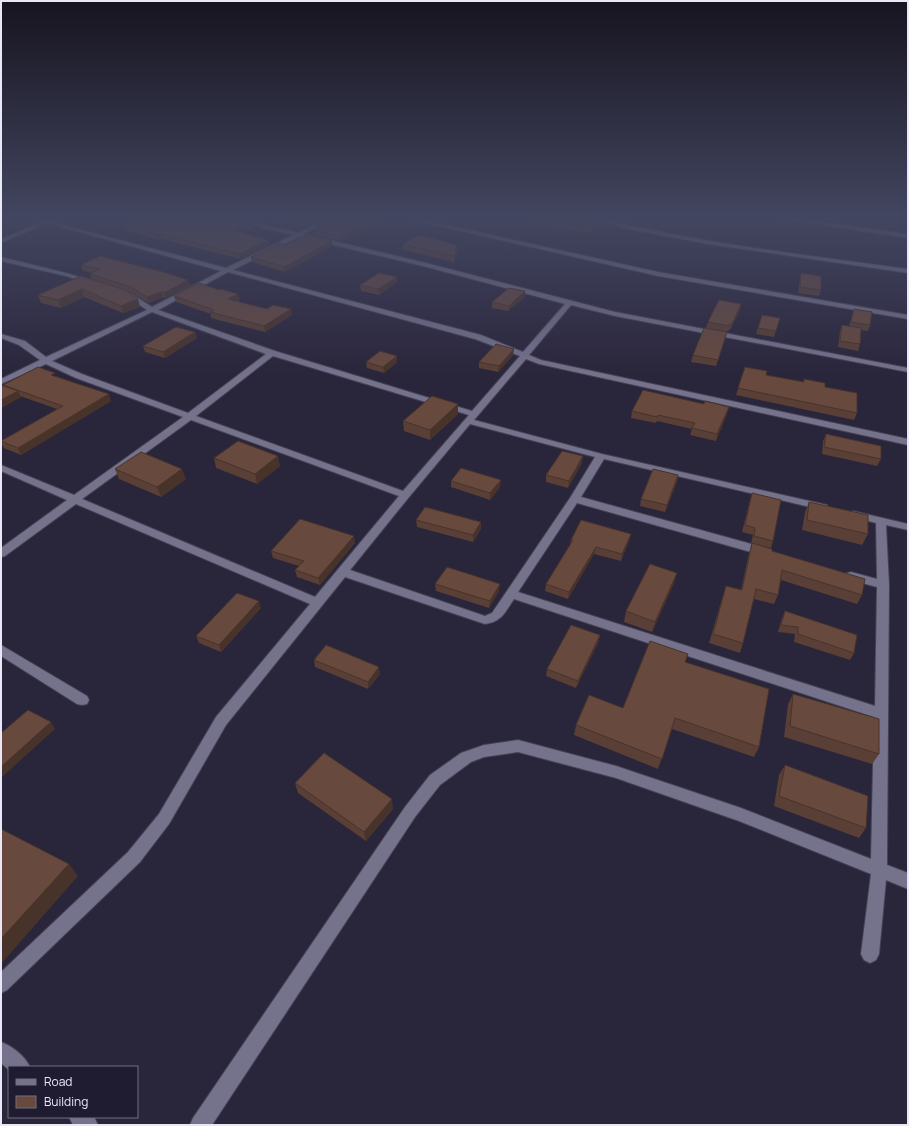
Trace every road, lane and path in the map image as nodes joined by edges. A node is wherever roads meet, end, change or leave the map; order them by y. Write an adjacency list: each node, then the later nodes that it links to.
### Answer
1 (49, 271): 6 (street)
2 (226, 271): 9 (street)
3 (229, 271): 13 (street)
4 (448, 271): 8 (street)
5 (642, 271): 10 (street)
6 (96, 284)
7 (116, 290): 9 (street)
8 (569, 303): 13 (street); 15 (street)
9 (152, 310): 12 (street); 14 (street)
10 (908, 317)
11 (1, 336): 14 (street)
12 (272, 353): 17 (street); 18 (street)
13 (524, 356): 18 (street); 19 (street)
14 (46, 361): 16 (street); 17 (street)
15 (908, 370)
16 (1, 382)
17 (190, 416): 22 (street); 24 (street)
18 (471, 418): 20 (street); 22 (street)
19 (908, 442)
20 (601, 456): 23 (street); 25 (street)
21 (1, 468): 24 (street)
22 (405, 495): 29 (street)
23 (575, 499): 28 (street); 32 (street)
24 (76, 500): 27 (street); 33 (street)
25 (881, 521): 26 (street); 31 (street)
26 (908, 527)
27 (1, 553)
28 (775, 555)
29 (343, 572): 32 (street); 33 (street)
30 (844, 574): 31 (street)
31 (883, 585): 36 (street)
32 (512, 594): 36 (street)
33 (318, 603): 40 (street)
34 (1, 650): 35 (street)
35 (82, 700)
36 (881, 714): 37 (street)
37 (879, 869): 38 (street); 39 (street); 45 (street)
38 (908, 881)
39 (870, 954)
40 (1, 984)
41 (1, 1051): 42 (street)
42 (19, 1066)
43 (80, 1118): 44 (street)
44 (88, 1125)
45 (200, 1125)

